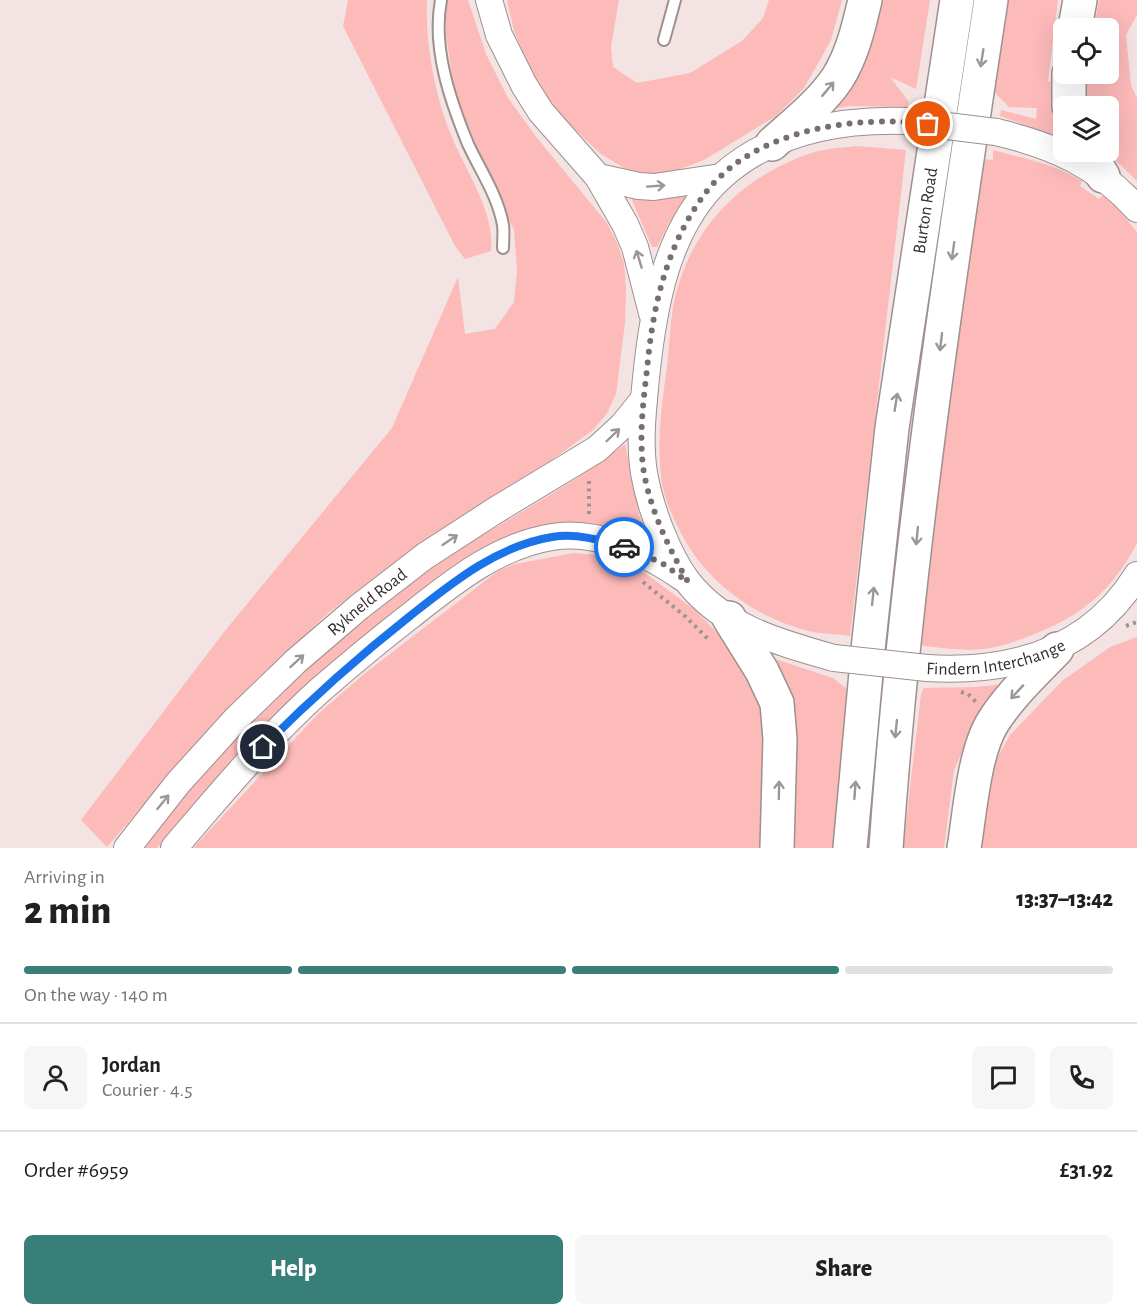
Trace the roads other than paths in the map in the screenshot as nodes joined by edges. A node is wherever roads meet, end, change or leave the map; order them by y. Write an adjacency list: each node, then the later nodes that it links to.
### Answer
1 (441, 0): 15 (lane)
2 (489, 0): 12 (street)
3 (675, 0): 9 (lane)
4 (865, 0): 10 (highway, one-way to 4)
5 (957, 0): 26 (highway, Burton Road, one-way to 5)
6 (991, 0): 27 (highway, one-way to 27)
7 (1080, 0): 8 (highway)
8 (1077, 18)
9 (664, 40)
10 (772, 144): 11 (street, Findern Interchange, bridge); 13 (street, Findern Interchange)
11 (1096, 164): 14 (street, Findern Interchange)
12 (598, 177): 13 (street, one-way to 13); 16 (street, one-way to 12)
13 (721, 177): 16 (street, Findern Interchange)
14 (1137, 209)
15 (502, 248)
16 (653, 316): 17 (street, Findern Interchange)
17 (644, 399): 19 (street, Findern Interchange); 23 (street, Rykneld Road, one-way to 17)
18 (1137, 575): 20 (street, Findern Interchange)
19 (688, 582): 21 (street, Findern Interchange); 24 (street, Rykneld Road)
20 (1127, 601): 22 (street, Findern Interchange)
21 (729, 618): 22 (street, Findern Interchange, bridge); 25 (highway, one-way to 21)
22 (1057, 649): 28 (highway, one-way to 28)
23 (127, 848)
24 (174, 848)
25 (777, 848)
26 (850, 848)
27 (886, 848)
28 (964, 848)

